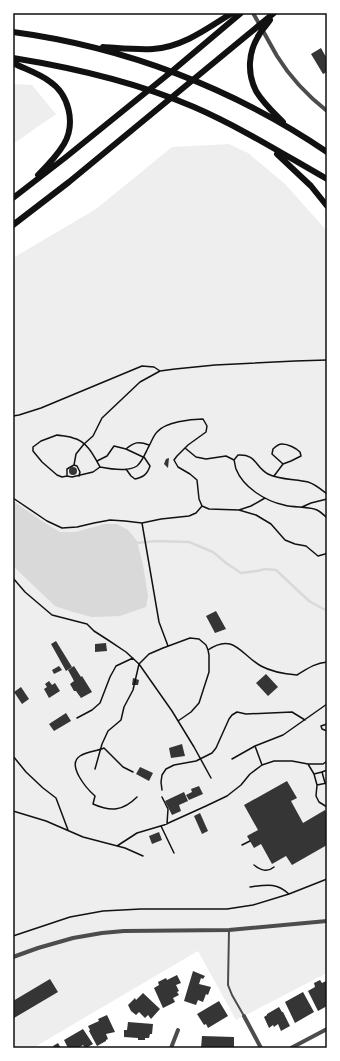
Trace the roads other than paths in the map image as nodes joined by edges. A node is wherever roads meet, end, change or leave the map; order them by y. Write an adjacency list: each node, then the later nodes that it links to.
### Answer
1 (241, 13): 4 (main road)
2 (253, 13): 13 (street)
3 (275, 13): 10 (main road); 14 (main road)
4 (231, 16): 6 (main road); 9 (main road)
5 (13, 32): 6 (main road)
6 (92, 46): 9 (main road)
7 (13, 58): 11 (main road)
8 (13, 63): 18 (main road)
9 (171, 72): 10 (main road); 11 (main road)
10 (194, 80): 12 (main road); 14 (main road)
11 (148, 90): 12 (main road); 18 (main road)
12 (171, 98): 15 (main road); 21 (main road)
13 (327, 111)
14 (288, 127): 16 (main road)
15 (270, 147): 17 (main road); 20 (main road)
16 (327, 152)
17 (327, 179)
18 (21, 193): 19 (main road)
19 (13, 198)
20 (327, 206)
21 (13, 225)
22 (327, 921): 23 (street)
23 (229, 930): 24 (street); 25 (lane)
24 (13, 957)
25 (244, 1016): 29 (street)
26 (327, 1029): 30 (street)
27 (178, 1030): 28 (street)
28 (172, 1048)
29 (261, 1048)
30 (291, 1048)

